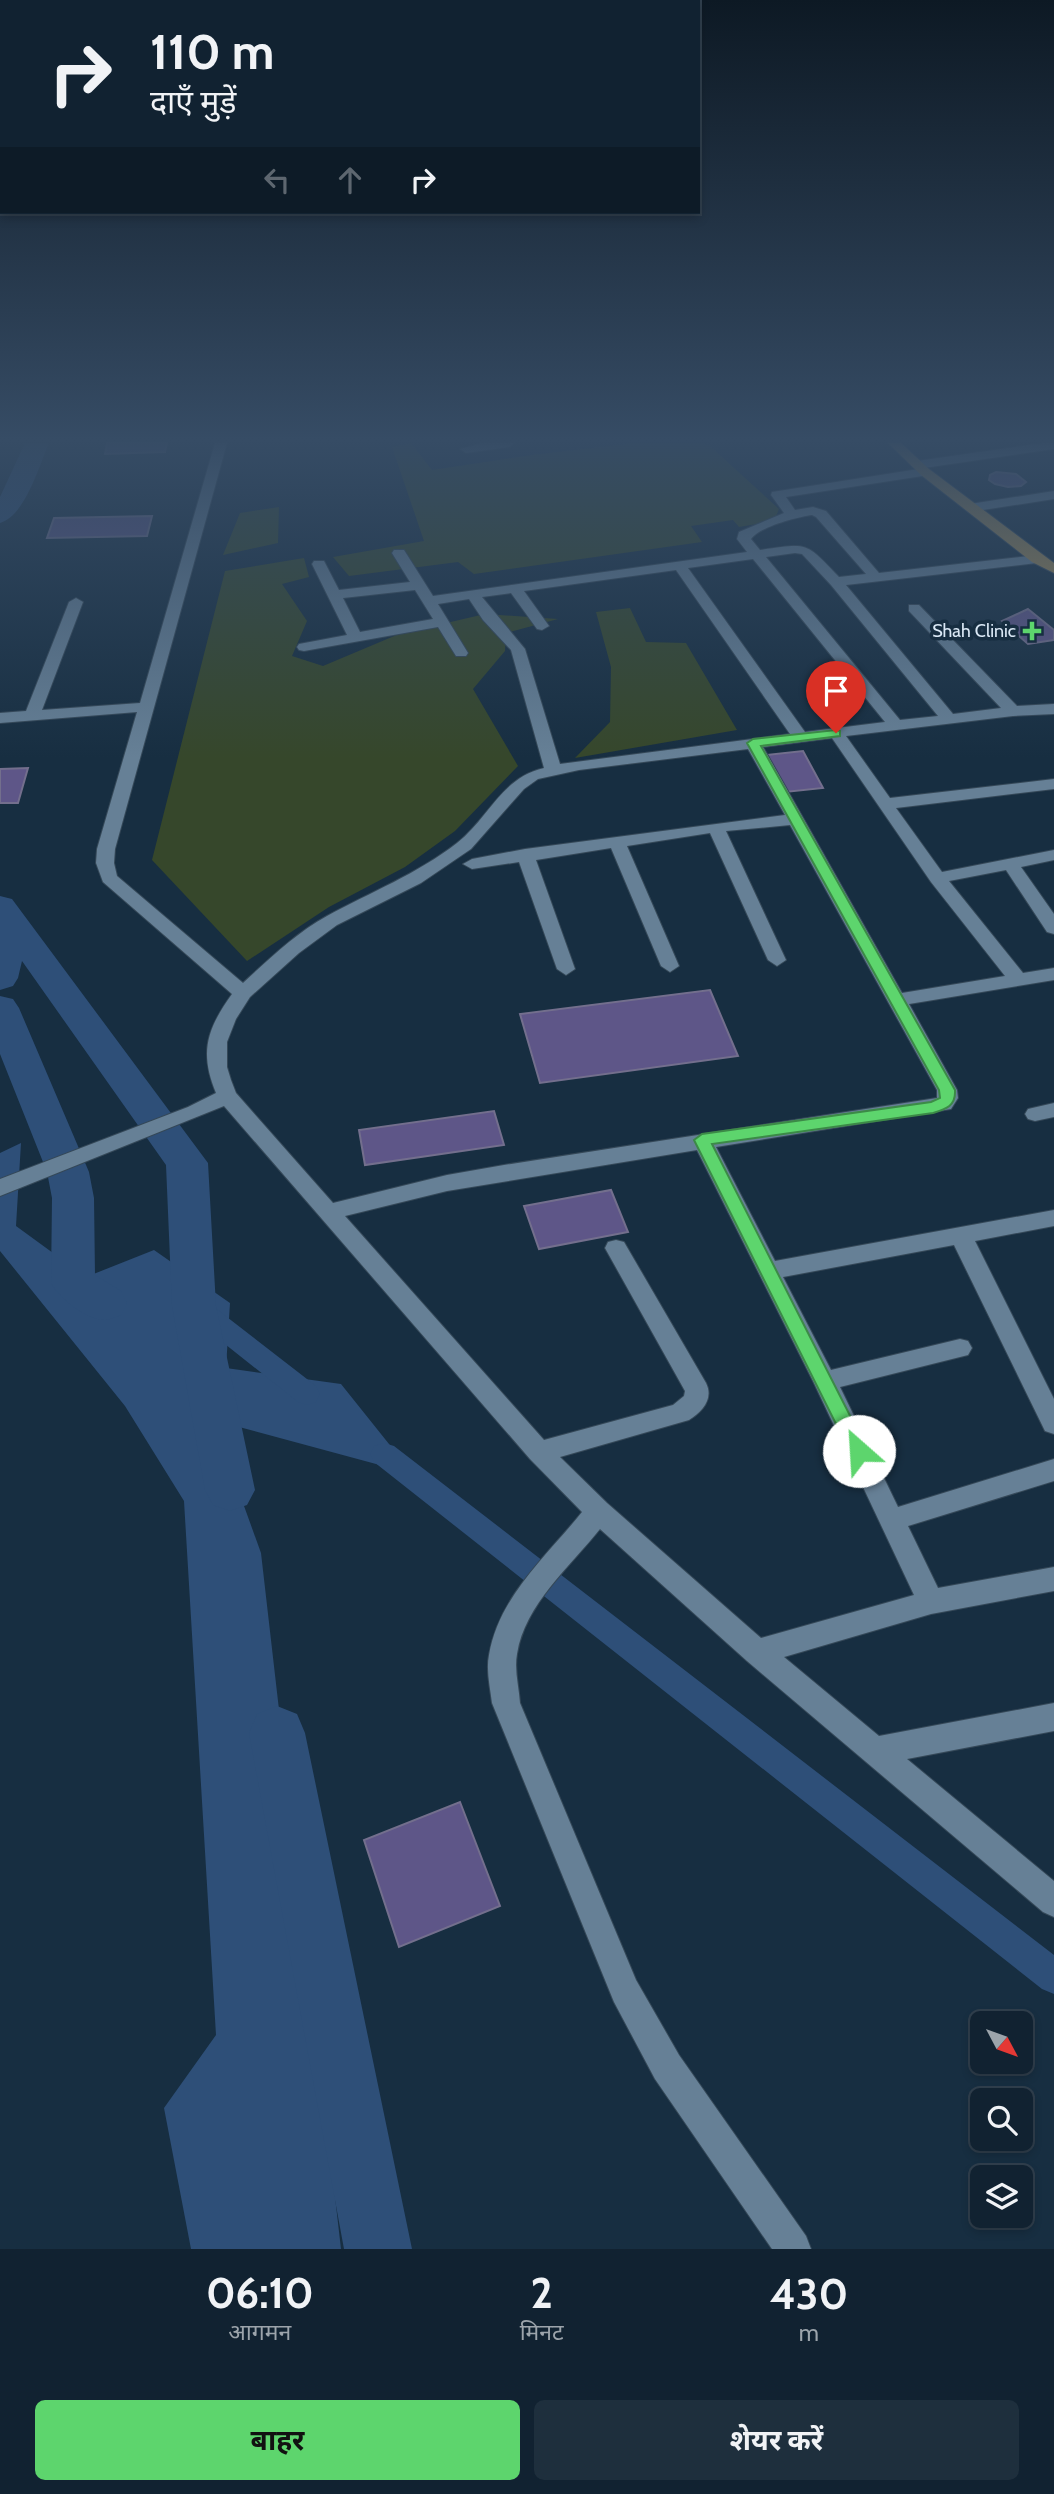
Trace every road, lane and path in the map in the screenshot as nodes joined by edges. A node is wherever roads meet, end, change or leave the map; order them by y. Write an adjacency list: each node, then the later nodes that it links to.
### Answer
1 (191, 548): 25 (street)
2 (752, 548): 6 (street)
3 (850, 548): 11 (street)
4 (1022, 548): 7 (main road)
5 (399, 553): 13 (street)
6 (756, 555): 9 (street); 12 (street); 32 (street)
7 (1037, 559): 10 (main road); 11 (street)
8 (318, 564): 15 (street)
9 (680, 566): 14 (street); 34 (street)
10 (1054, 569)
11 (876, 578): 12 (street)
12 (836, 582): 30 (street)
13 (418, 585): 15 (street); 17 (street)
14 (515, 589): 16 (street); 21 (street)
15 (334, 595): 22 (street)
16 (473, 595): 17 (street); 36 (street)
17 (427, 601): 20 (street)
18 (76, 602): 28 (street)
19 (914, 608): 27 (street)
20 (441, 622): 22 (street); 24 (street)
21 (542, 626)
22 (356, 638): 23 (street)
23 (304, 647)
24 (461, 653)
25 (146, 707): 28 (street); 54 (street)
26 (1047, 709): 27 (street); 31 (street)
27 (1013, 711): 30 (street)
28 (32, 716): 29 (street)
29 (0, 718)
30 (950, 720): 32 (street)
31 (1054, 724)
32 (896, 726): 33 (street)
33 (836, 733): 34 (street); 38 (street)
34 (800, 737): 35 (street)
35 (753, 743): 36 (street); 39 (street)
36 (553, 769): 54 (street)
37 (1054, 784): 38 (street)
38 (886, 804): 46 (street)
39 (796, 819): 40 (street); 55 (street)
40 (716, 827): 41 (street); 49 (street)
41 (617, 843): 42 (street); 50 (street)
42 (525, 855): 45 (street); 51 (street)
43 (1054, 855): 44 (street)
44 (1010, 863): 46 (street); 47 (street)
45 (472, 864)
46 (937, 878): 53 (street)
47 (1048, 908): 48 (street)
48 (1054, 928)
49 (777, 960)
50 (670, 966)
51 (566, 970)
52 (1054, 974): 53 (street)
53 (1018, 980): 55 (street)
54 (243, 993): 56 (street)
55 (897, 1000): 57 (street)
56 (227, 1096): 58 (street); 59 (street)
57 (702, 1140): 59 (street); 63 (street)
58 (0, 1188)
59 (328, 1212): 67 (street)
60 (1054, 1218): 61 (street)
61 (961, 1235): 63 (street); 66 (street)
62 (615, 1248): 67 (street)
63 (766, 1270): 65 (street)
64 (960, 1348): 65 (street)
65 (825, 1381): 69 (street)
66 (1054, 1423)
67 (539, 1452): 70 (street)
68 (1054, 1470): 69 (street)
69 (892, 1520): 72 (street)
70 (590, 1522): 73 (street); 77 (street)
71 (1054, 1579): 72 (street)
72 (931, 1602): 73 (street)
73 (757, 1652): 75 (street)
74 (1054, 1717): 75 (street)
75 (873, 1751): 76 (street)
76 (1054, 1901)
77 (793, 2249)

